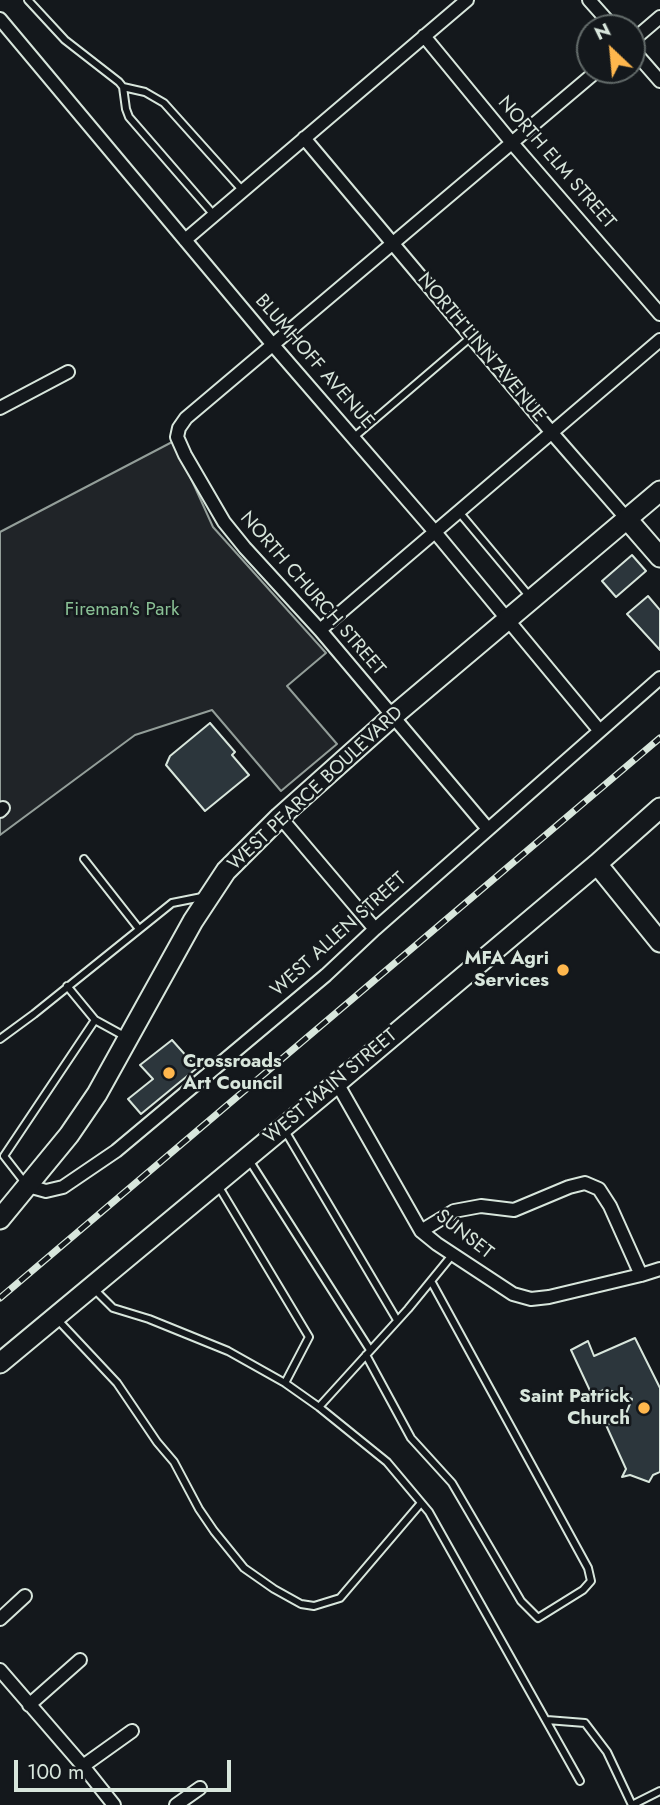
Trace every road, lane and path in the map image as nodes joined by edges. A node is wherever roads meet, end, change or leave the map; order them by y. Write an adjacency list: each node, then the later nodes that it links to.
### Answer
1 (27, 0): 12 (lane)
2 (467, 0): 8 (street)
3 (589, 0): 4 (street)
4 (602, 14)
5 (660, 17): 7 (street)
6 (0, 19): 17 (street, BLUMHOFF AVENUE)
7 (646, 29)
8 (424, 36): 13 (street); 14 (street, NORTH ELM STREET)
9 (646, 64): 10 (street)
10 (660, 81)
11 (582, 84): 14 (street)
12 (123, 87): 15 (lane); 16 (lane)
13 (304, 138): 15 (street); 18 (street, NORTH LINN AVENUE)
14 (512, 143): 18 (street); 19 (street, NORTH ELM STREET)
15 (243, 191): 16 (street)
16 (214, 215): 17 (street)
17 (185, 240): 22 (street, BLUMHOFF AVENUE)
18 (393, 244): 20 (street, NORTH LINN AVENUE); 22 (street)
19 (660, 314)
20 (471, 337): 25 (street, NORTH LINN AVENUE); 26 (lane)
21 (660, 340): 25 (street)
22 (273, 345): 26 (street, BLUMHOFF AVENUE); 34 (street, NORTH CHURCH STREET)
23 (68, 372): 24 (street)
24 (0, 408)
25 (552, 433): 28 (street); 29 (street, NORTH LINN AVENUE)
26 (353, 438): 30 (street, BLUMHOFF AVENUE)
27 (660, 491): 29 (street, WEST PEARCE BOULEVARD)
28 (459, 513): 30 (street); 32 (lane)
29 (627, 519): 31 (street, NORTH LINN AVENUE); 32 (street, WEST PEARCE BOULEVARD)
30 (435, 533): 33 (street, BLUMHOFF AVENUE); 34 (street)
31 (660, 557)
32 (533, 600): 33 (street, WEST PEARCE BOULEVARD)
33 (508, 621): 36 (street, WEST PEARCE BOULEVARD); 37 (street, BLUMHOFF AVENUE)
34 (320, 630): 36 (street, NORTH CHURCH STREET)
35 (660, 678): 37 (street, WEST ALLEN STREET)
36 (393, 717): 39 (street, WEST PEARCE BOULEVARD); 40 (street, NORTH CHURCH STREET)
37 (599, 730): 40 (street, WEST ALLEN STREET)
38 (660, 808): 42 (street, WEST MAIN STREET)
39 (279, 817): 43 (street, WEST PEARCE BOULEVARD); 45 (street)
40 (488, 829): 45 (street, WEST ALLEN STREET)
41 (84, 859): 44 (lane)
42 (597, 864): 46 (street); 51 (street, WEST MAIN STREET)
43 (210, 895): 44 (lane); 49 (street, WEST PEARCE BOULEVARD)
44 (139, 929): 47 (lane)
45 (375, 929): 56 (street, WEST ALLEN STREET)
46 (660, 942)
47 (67, 986): 48 (lane); 50 (lane)
48 (95, 1020): 49 (lane); 53 (lane)
49 (128, 1038): 56 (street, WEST PEARCE BOULEVARD)
50 (0, 1039)
51 (337, 1083): 52 (street, WEST MAIN STREET); 58 (street, SUNSET)
52 (283, 1128): 54 (street, WEST MAIN STREET); 65 (lane)
53 (2, 1153): 56 (lane)
54 (247, 1157): 55 (street, WEST MAIN STREET); 66 (lane)
55 (217, 1182): 63 (street, WEST MAIN STREET); 68 (lane)
56 (28, 1186): 57 (street, WEST PEARCE BOULEVARD)
57 (0, 1219)
58 (421, 1231): 59 (street, SUNSET); 61 (street)
59 (453, 1254): 61 (street, SUNSET); 62 (lane)
60 (660, 1269): 61 (street, SUNSET)
61 (640, 1275)
62 (430, 1281): 65 (lane); 66 (lane)
63 (91, 1287): 64 (street, WEST MAIN STREET); 68 (lane)
64 (55, 1317): 67 (street, WEST MAIN STREET); 70 (lane)
65 (397, 1320): 66 (lane)
66 (368, 1353): 69 (lane)
67 (0, 1363)
68 (285, 1383): 69 (lane)
69 (319, 1407): 70 (lane)
70 (421, 1503): 76 (lane)
71 (25, 1596): 72 (street)
72 (0, 1619)
73 (80, 1660): 75 (street)
74 (0, 1670): 75 (street)
75 (30, 1705): 78 (street)
76 (547, 1720): 79 (lane); 84 (lane)
77 (132, 1731): 78 (street)
78 (83, 1766): 82 (street)
79 (580, 1781)
80 (200, 1788): 83 (street)
81 (660, 1791): 84 (lane)
82 (114, 1805)
83 (176, 1805)
84 (632, 1805)

